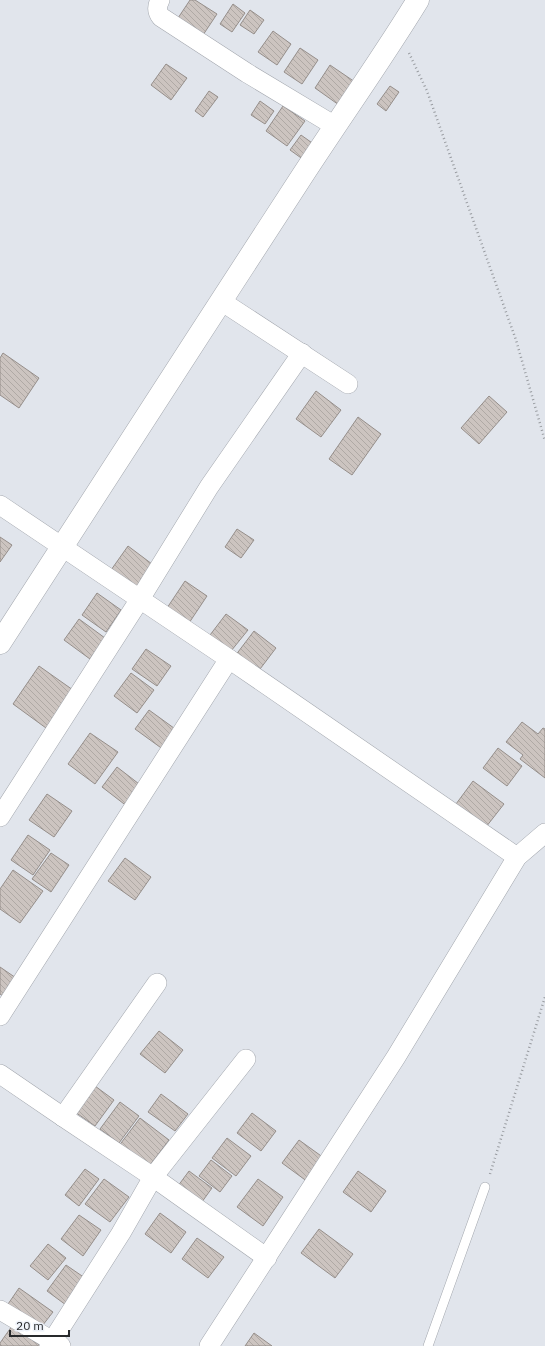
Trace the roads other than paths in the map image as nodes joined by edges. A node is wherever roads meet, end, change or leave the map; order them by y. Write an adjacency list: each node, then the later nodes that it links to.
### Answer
1 (160, 0): 3 (street)
2 (418, 0): 3 (street)
3 (335, 126): 4 (street)
4 (221, 301): 5 (street); 8 (street)
5 (302, 353): 6 (street); 9 (street)
6 (348, 384)
7 (0, 505): 8 (street)
8 (62, 546): 9 (street); 10 (street)
9 (140, 599): 11 (street); 12 (street)
10 (0, 643)
11 (229, 659): 14 (street); 16 (street)
12 (0, 817)
13 (545, 833): 14 (street)
14 (517, 857): 22 (street)
15 (157, 983): 19 (street)
16 (0, 1016)
17 (246, 1059): 20 (street)
18 (0, 1074): 19 (street)
19 (63, 1118): 20 (street)
20 (153, 1177): 22 (street); 24 (street)
21 (485, 1187): 26 (lane)
22 (267, 1258): 25 (street)
23 (0, 1310): 24 (street)
24 (54, 1344)
25 (209, 1346)
26 (428, 1346)

